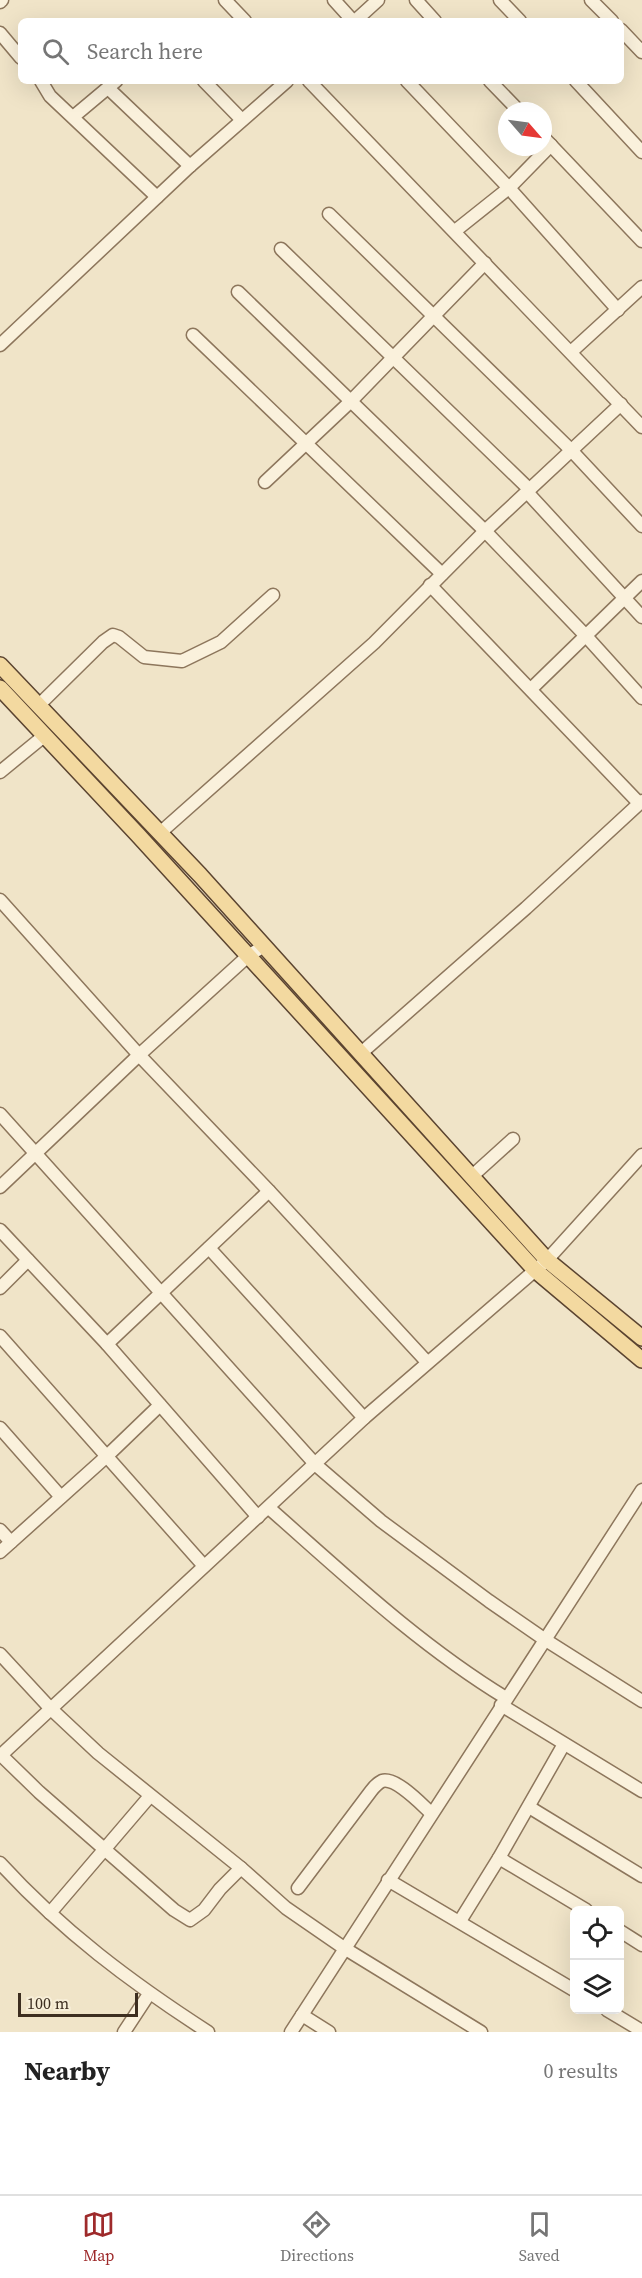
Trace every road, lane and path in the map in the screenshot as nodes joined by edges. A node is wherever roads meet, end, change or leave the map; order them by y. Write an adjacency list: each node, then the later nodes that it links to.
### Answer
1 (225, 0): 7 (street)
2 (334, 0): 8 (street)
3 (378, 0): 9 (street)
4 (416, 0): 10 (street)
5 (500, 0): 11 (street)
6 (591, 0): 12 (street)
7 (242, 18)
8 (351, 18)
9 (357, 18)
10 (432, 18)
11 (517, 18)
12 (609, 18)
13 (0, 33): 16 (street)
14 (624, 33): 15 (street)
15 (642, 51)
16 (18, 54)
17 (43, 84): 26 (street)
18 (112, 84): 26 (street); 31 (street)
19 (207, 84): 27 (street)
20 (284, 84): 27 (street)
21 (312, 84): 35 (street)
22 (410, 84): 32 (street)
23 (493, 84): 25 (street)
24 (579, 84): 29 (street)
25 (510, 102)
26 (73, 117): 33 (street)
27 (242, 120): 31 (street)
28 (552, 146): 36 (street)
29 (642, 152)
30 (535, 156): 32 (street)
31 (190, 166): 33 (street)
32 (509, 188): 35 (street); 41 (street)
33 (157, 197): 44 (street)
34 (329, 214): 42 (street)
35 (455, 231): 38 (street)
36 (642, 241)
37 (281, 249): 46 (street)
38 (485, 263): 42 (street); 45 (street)
39 (642, 287): 41 (street)
40 (238, 292): 47 (street)
41 (618, 310): 45 (street)
42 (434, 315): 46 (street); 51 (street)
43 (193, 335): 50 (street)
44 (0, 345)
45 (571, 352): 48 (street)
46 (393, 359): 47 (street); 53 (street)
47 (350, 402): 50 (street); 55 (street)
48 (621, 404): 49 (street); 51 (street)
49 (642, 427)
50 (306, 443): 52 (street); 56 (street)
51 (571, 450): 53 (street); 54 (street)
52 (265, 482)
53 (528, 491): 55 (street); 60 (street)
54 (642, 526)
55 (485, 531): 56 (street); 62 (street)
56 (442, 574): 58 (street)
57 (642, 581): 60 (street)
58 (430, 585): 65 (street); 71 (street)
59 (273, 595): 67 (street)
60 (624, 597): 61 (street); 62 (street)
61 (642, 616)
62 (586, 636): 65 (street); 66 (street)
63 (0, 665): 67 (main road)
64 (0, 688): 68 (main road)
65 (531, 689): 70 (street)
66 (642, 698)
67 (38, 706): 71 (main road)
68 (44, 736): 69 (street); 74 (main road)
69 (0, 772)
70 (641, 802): 75 (street)
71 (161, 832): 73 (main road)
72 (0, 900): 76 (street)
73 (264, 946): 74 (street); 75 (main road)
74 (248, 956): 76 (street); 88 (main road)
75 (360, 1054): 81 (main road)
76 (139, 1055): 79 (street); 83 (street)
77 (0, 1114): 79 (street)
78 (513, 1139): 81 (street)
79 (36, 1154): 82 (street); 90 (street)
80 (642, 1155): 87 (street)
81 (471, 1177): 87 (main road)
82 (0, 1187)
83 (269, 1191): 85 (street); 95 (street)
84 (0, 1230): 86 (street)
85 (209, 1248): 90 (street); 97 (street)
86 (28, 1260): 89 (street); 93 (street)
87 (547, 1260): 88 (street); 92 (main road)
88 (535, 1270): 94 (main road); 95 (street)
89 (0, 1288)
90 (161, 1293): 93 (street); 100 (street)
91 (0, 1336): 99 (street)
92 (642, 1338)
93 (107, 1344): 96 (street)
94 (642, 1360)
95 (428, 1362): 97 (street)
96 (160, 1405): 99 (street); 104 (street)
97 (364, 1418): 100 (street)
98 (0, 1428): 102 (street)
99 (107, 1456): 102 (street); 108 (street)
100 (316, 1465): 103 (street); 109 (street)
101 (642, 1490): 109 (street)
102 (61, 1497): 106 (street)
103 (269, 1508): 104 (street); 112 (street)
104 (258, 1517): 108 (street)
105 (0, 1530): 106 (street)
106 (11, 1542): 107 (street)
107 (0, 1552)
108 (204, 1566): 113 (street)
109 (544, 1639): 111 (street); 112 (street)
110 (0, 1654): 113 (street)
111 (642, 1701)
112 (503, 1702): 114 (street); 119 (street)
113 (50, 1708): 115 (street); 117 (street)
114 (564, 1744): 116 (street); 118 (street)
115 (1, 1755): 120 (street)
116 (642, 1791)
117 (150, 1796): 120 (street); 123 (street)
118 (528, 1807): 121 (street); 124 (street)
119 (431, 1813): 125 (street); 126 (street)
120 (104, 1848): 123 (street); 128 (street)
121 (500, 1858): 127 (street); 129 (street)
122 (0, 1863): 128 (street)
123 (241, 1868): 132 (street)
124 (642, 1876)
125 (388, 1880): 129 (street); 132 (street)
126 (298, 1888)
127 (578, 1906)
128 (50, 1912): 134 (street)
129 (460, 1921): 133 (street)
130 (624, 1933): 131 (street)
131 (642, 1944)
132 (344, 1948): 136 (street); 137 (street)
133 (570, 1988)
134 (149, 1994): 139 (street); 140 (street)
135 (614, 2014): 138 (street)
136 (302, 2015): 141 (street); 142 (street)
137 (466, 2028): 143 (street)
138 (642, 2031)
139 (124, 2032)
140 (208, 2032)
141 (291, 2032)
142 (329, 2032)
143 (481, 2032)

